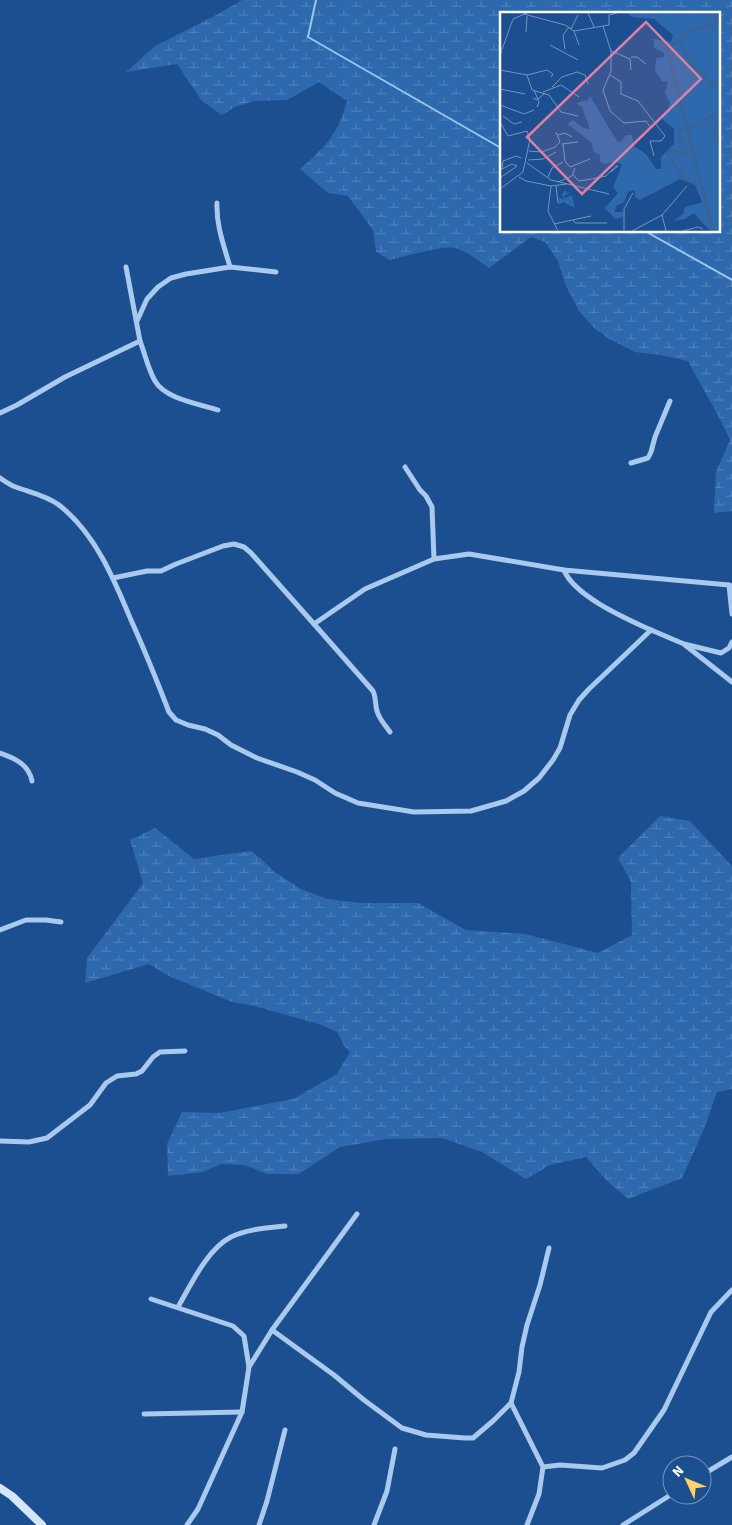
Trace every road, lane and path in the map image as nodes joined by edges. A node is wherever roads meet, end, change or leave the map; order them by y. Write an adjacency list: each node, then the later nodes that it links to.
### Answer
1 (218, 202): 3 (street)
2 (126, 267): 5 (street)
3 (230, 267): 4 (street); 5 (street)
4 (276, 272)
5 (137, 321): 6 (street)
6 (140, 341): 8 (street); 9 (street)
7 (670, 401): 10 (street)
8 (218, 410)
9 (0, 413)
10 (631, 463)
11 (405, 467): 13 (street)
12 (0, 478): 15 (street)
13 (434, 559): 14 (street); 18 (street)
14 (564, 570): 16 (street); 19 (street)
15 (113, 578): 18 (street); 19 (street)
16 (731, 586): 17 (street)
17 (732, 614)
18 (314, 624): 23 (street)
19 (651, 630): 21 (street)
20 (732, 642): 21 (street)
21 (684, 644): 22 (street)
22 (732, 682)
23 (390, 732)
24 (0, 753): 25 (street)
25 (32, 782)
26 (61, 922): 27 (street)
27 (0, 930)
28 (185, 1051): 29 (street)
29 (0, 1141)
30 (357, 1214): 36 (street)
31 (285, 1226): 35 (street)
32 (548, 1248): 38 (street)
33 (732, 1290): 44 (street)
34 (151, 1298): 35 (street)
35 (178, 1307): 37 (street)
36 (272, 1330): 37 (street); 38 (street)
37 (249, 1367): 39 (street)
38 (511, 1403): 44 (street)
39 (242, 1412): 40 (street); 49 (street)
40 (144, 1414)
41 (286, 1430): 50 (street)
42 (395, 1449): 51 (street)
43 (732, 1457): 45 (street)
44 (543, 1467): 52 (street)
45 (712, 1470)
46 (0, 1488): 48 (street)
47 (662, 1500): 53 (street)
48 (42, 1525)
49 (188, 1525)
50 (259, 1525)
51 (374, 1525)
52 (527, 1525)
53 (623, 1525)

